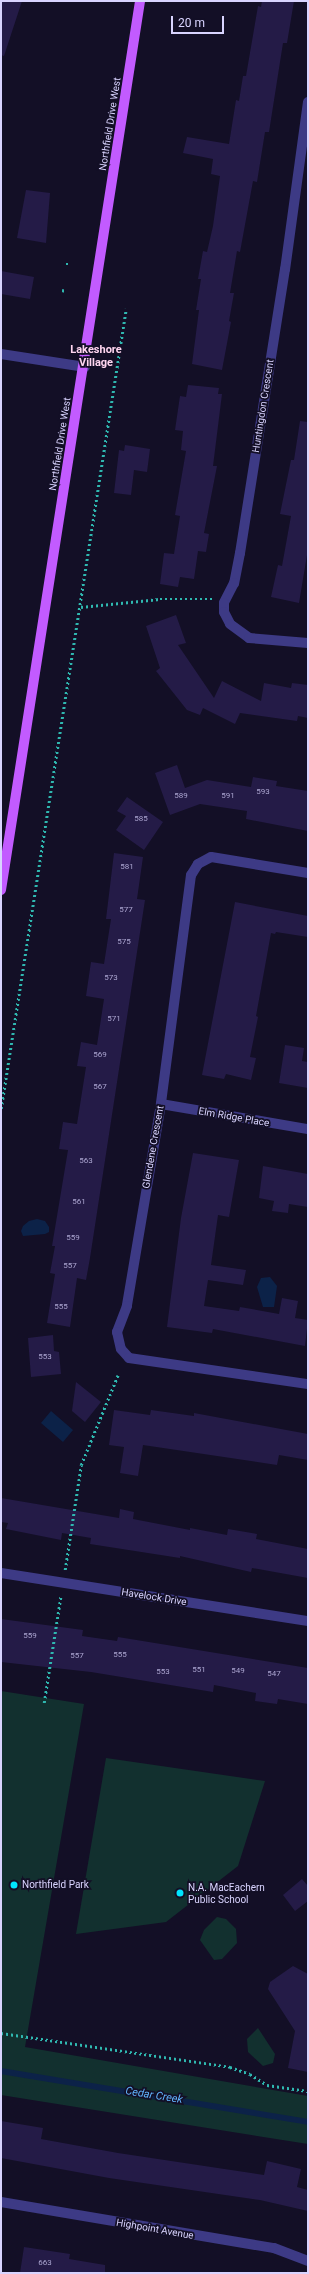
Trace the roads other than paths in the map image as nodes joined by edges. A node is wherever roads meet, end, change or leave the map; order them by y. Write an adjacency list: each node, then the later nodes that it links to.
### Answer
1 (140, 1): 4 (main road, Northfield Drive West)
2 (308, 102): 5 (street, Huntingdon Crescent)
3 (1, 354): 4 (street)
4 (85, 367): 7 (main road, Northfield Drive West)
5 (308, 643)
6 (308, 873): 8 (street, Glendene Crescent)
7 (1, 890)
8 (161, 1104): 9 (street, Elm Ridge Place); 10 (street, Glendene Crescent)
9 (308, 1130)
10 (308, 1384)
11 (1, 1573): 12 (street, Havelock Drive)
12 (308, 1621)
13 (1, 2202): 14 (street, Highpoint Avenue)
14 (308, 2261)

